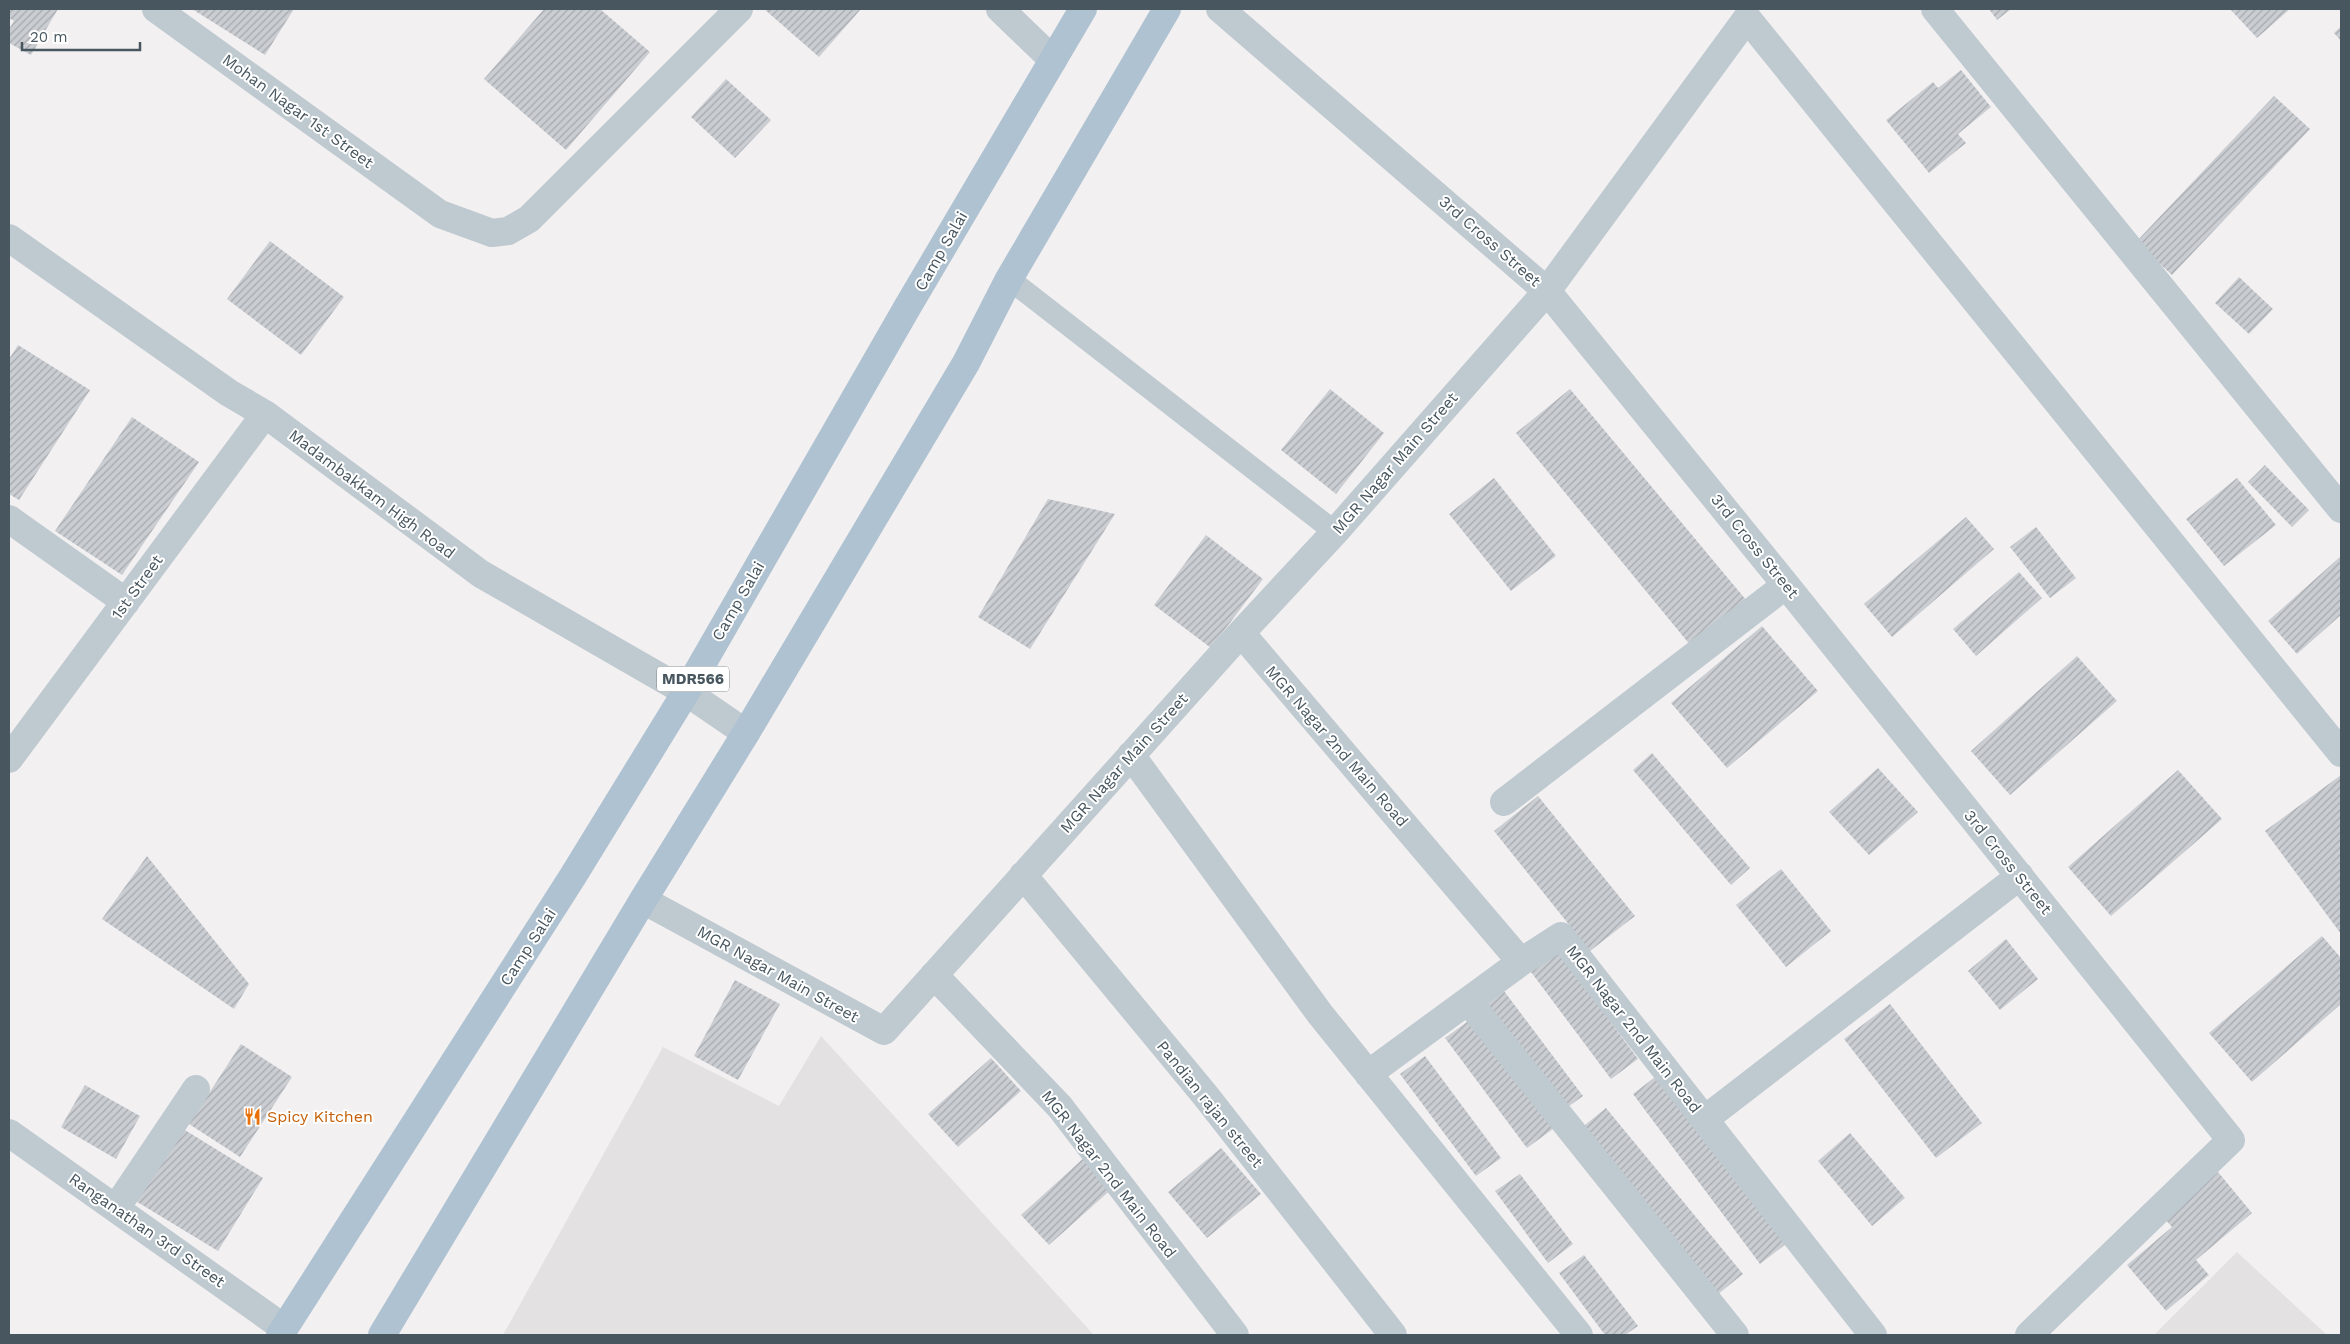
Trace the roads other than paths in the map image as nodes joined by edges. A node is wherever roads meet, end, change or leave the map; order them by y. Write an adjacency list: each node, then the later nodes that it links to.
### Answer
1 (156, 9): 2 (street, Mohan Nagar 1st Street)
2 (739, 9)
3 (1000, 9): 9 (street)
4 (1082, 9): 9 (main road, Camp Salai / MDR566)
5 (1167, 9): 11 (main road)
6 (1220, 9): 12 (street, 3rd Cross Street)
7 (1935, 9): 14 (street)
8 (1750, 13): 12 (street, MGR Nagar Main Street); 22 (street)
9 (1053, 60): 20 (main road, Camp Salai / MDR566)
10 (9, 238): 13 (street, Madambakkam High Road)
11 (1009, 279): 16 (lane); 21 (main road)
12 (1547, 291): 16 (street, MGR Nagar Main Street); 17 (street, 3rd Cross Street)
13 (265, 414): 18 (street, 1st Street); 20 (street, Madambakkam High Road)
14 (2341, 509)
15 (9, 519): 18 (street)
16 (1335, 532): 19 (street, MGR Nagar Main Street)
17 (1786, 585): 25 (street); 27 (street, 3rd Cross Street)
18 (126, 602): 24 (street, 1st Street)
19 (1241, 633): 23 (street, MGR Nagar Main Street); 29 (street, MGR Nagar 2nd Main Road)
20 (686, 692): 21 (street, Madambakkam High Road); 37 (main road, Camp Salai / MDR566)
21 (746, 733): 28 (main road)
22 (2341, 754)
23 (1131, 755): 26 (street, MGR Nagar Main Street); 32 (street)
24 (9, 759)
25 (1504, 802)
26 (1023, 875): 30 (street, MGR Nagar Main Street); 40 (street, Pandian rajan street)
27 (2020, 876): 34 (street); 44 (street, 3rd Cross Street)
28 (643, 900): 30 (street, MGR Nagar Main Street); 38 (main road)
29 (1521, 962): 31 (street); 34 (street, MGR Nagar 2nd Main Road)
30 (934, 975): 39 (street, MGR Nagar 2nd Main Road)
31 (1468, 1001): 32 (street); 42 (street)
32 (1368, 1074): 41 (street)
33 (196, 1089): 36 (street)
34 (1705, 1119): 43 (street, MGR Nagar 2nd Main Road)
35 (9, 1133): 36 (street, Ranganathan 3rd Street)
36 (116, 1208): 37 (street, Ranganathan 3rd Street)
37 (282, 1332)
38 (382, 1335)
39 (1235, 1335)
40 (1393, 1335)
41 (1579, 1335)
42 (1736, 1335)
43 (1873, 1335)
44 (2029, 1335)

